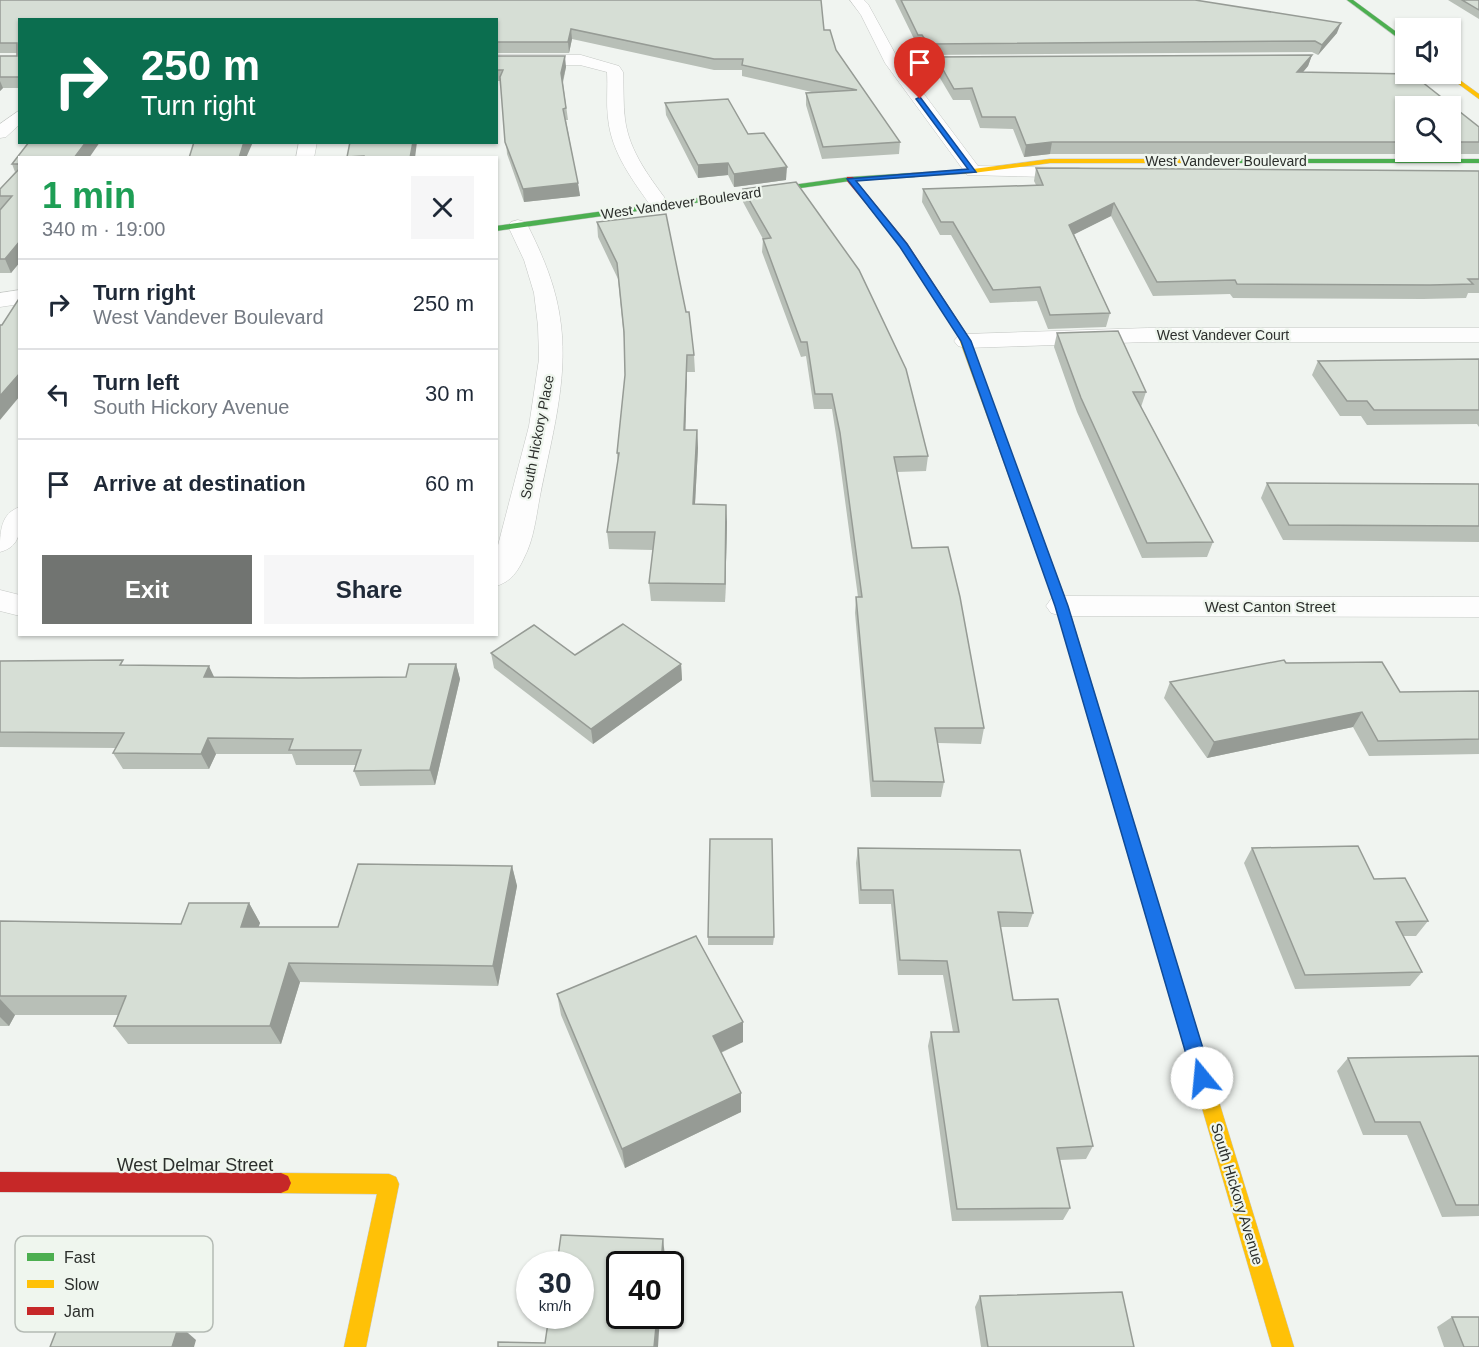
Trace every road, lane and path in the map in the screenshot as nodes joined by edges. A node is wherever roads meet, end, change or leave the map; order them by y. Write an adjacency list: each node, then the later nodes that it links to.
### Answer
1 (857, 0): 6 (street)
2 (1350, 0): 3 (street)
3 (1395, 34)
4 (498, 60): 15 (street)
5 (1003, 60): 6 (street)
6 (893, 62): 12 (street)
7 (1461, 83): 8 (street)
8 (1479, 96)
9 (18, 117): 10 (street)
10 (0, 133)
11 (1479, 161): 12 (street, West Vandever Boulevard)
12 (973, 171): 13 (street, West Vandever Boulevard); 14 (street, West Vandever Boulevard)
13 (1479, 175)
14 (850, 179): 15 (street, West Vandever Boulevard); 20 (street, South Hickory Avenue)
15 (660, 205): 16 (street, West Vandever Boulevard)
16 (507, 227): 23 (street, South Hickory Place)
17 (18, 297): 18 (street)
18 (0, 300)
19 (1479, 335): 20 (street, West Vandever Court)
20 (966, 341): 26 (street, South Hickory Avenue)
21 (18, 519): 22 (street)
22 (0, 543)
23 (498, 573)
24 (0, 600): 25 (street)
25 (18, 605)
26 (1062, 606): 27 (street, West Canton Street); 30 (street, South Hickory Avenue)
27 (1479, 607)
28 (0, 1182): 29 (street, West Delmar Street)
29 (355, 1347)
30 (1283, 1347)

